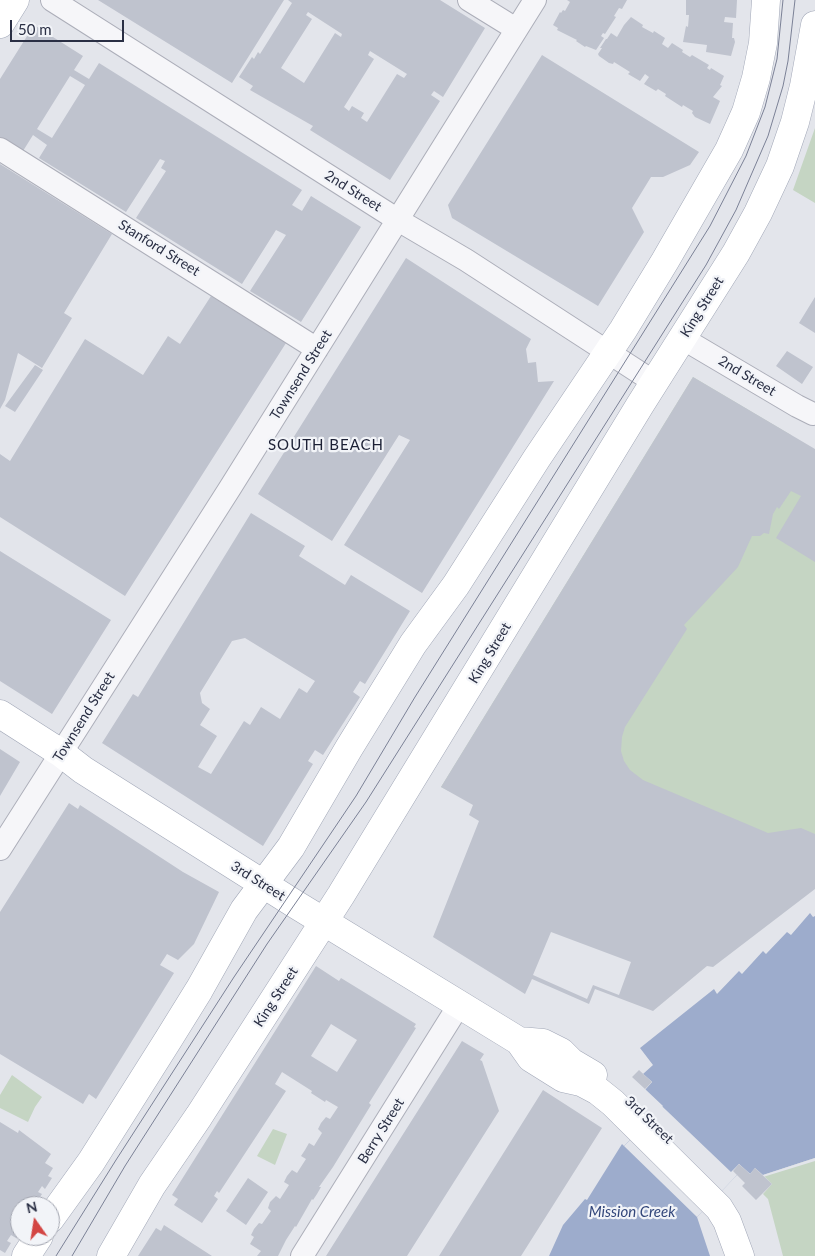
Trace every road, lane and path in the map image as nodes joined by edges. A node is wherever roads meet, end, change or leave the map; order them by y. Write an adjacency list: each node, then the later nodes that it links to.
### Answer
1 (15, 0): 6 (main road)
2 (52, 0): 10 (street, 2nd Street)
3 (469, 0): 8 (street)
4 (535, 0): 8 (street, Townsend Street)
5 (766, 0): 13 (main road)
6 (0, 24)
7 (815, 25): 11 (main road, King Street)
8 (516, 29): 10 (street, Townsend Street)
9 (0, 149): 12 (street, Stanford Street)
10 (398, 220): 12 (street, Townsend Street); 13 (street, 2nd Street)
11 (682, 338): 14 (main road, King Street); 15 (street, 2nd Street)
12 (318, 349): 17 (street, Townsend Street)
13 (607, 352): 14 (street, 2nd Street); 19 (main road)
14 (654, 382): 20 (main road, King Street)
15 (814, 414)
16 (0, 714): 17 (main road, 3rd Street)
17 (61, 752): 18 (street, Townsend Street); 19 (main road, 3rd Street)
18 (0, 849)
19 (263, 884): 20 (main road, 3rd Street); 24 (main road)
20 (324, 922): 21 (main road, 3rd Street); 26 (main road, King Street)
21 (459, 1005): 22 (main road, 3rd Street); 27 (street, Berry Street)
22 (519, 1041): 23 (main road, 3rd Street); 23 (main road, 3rd Street)
23 (641, 1132): 25 (main road, 3rd Street)
24 (60, 1205)
25 (737, 1249)
26 (111, 1256)
27 (302, 1256)

